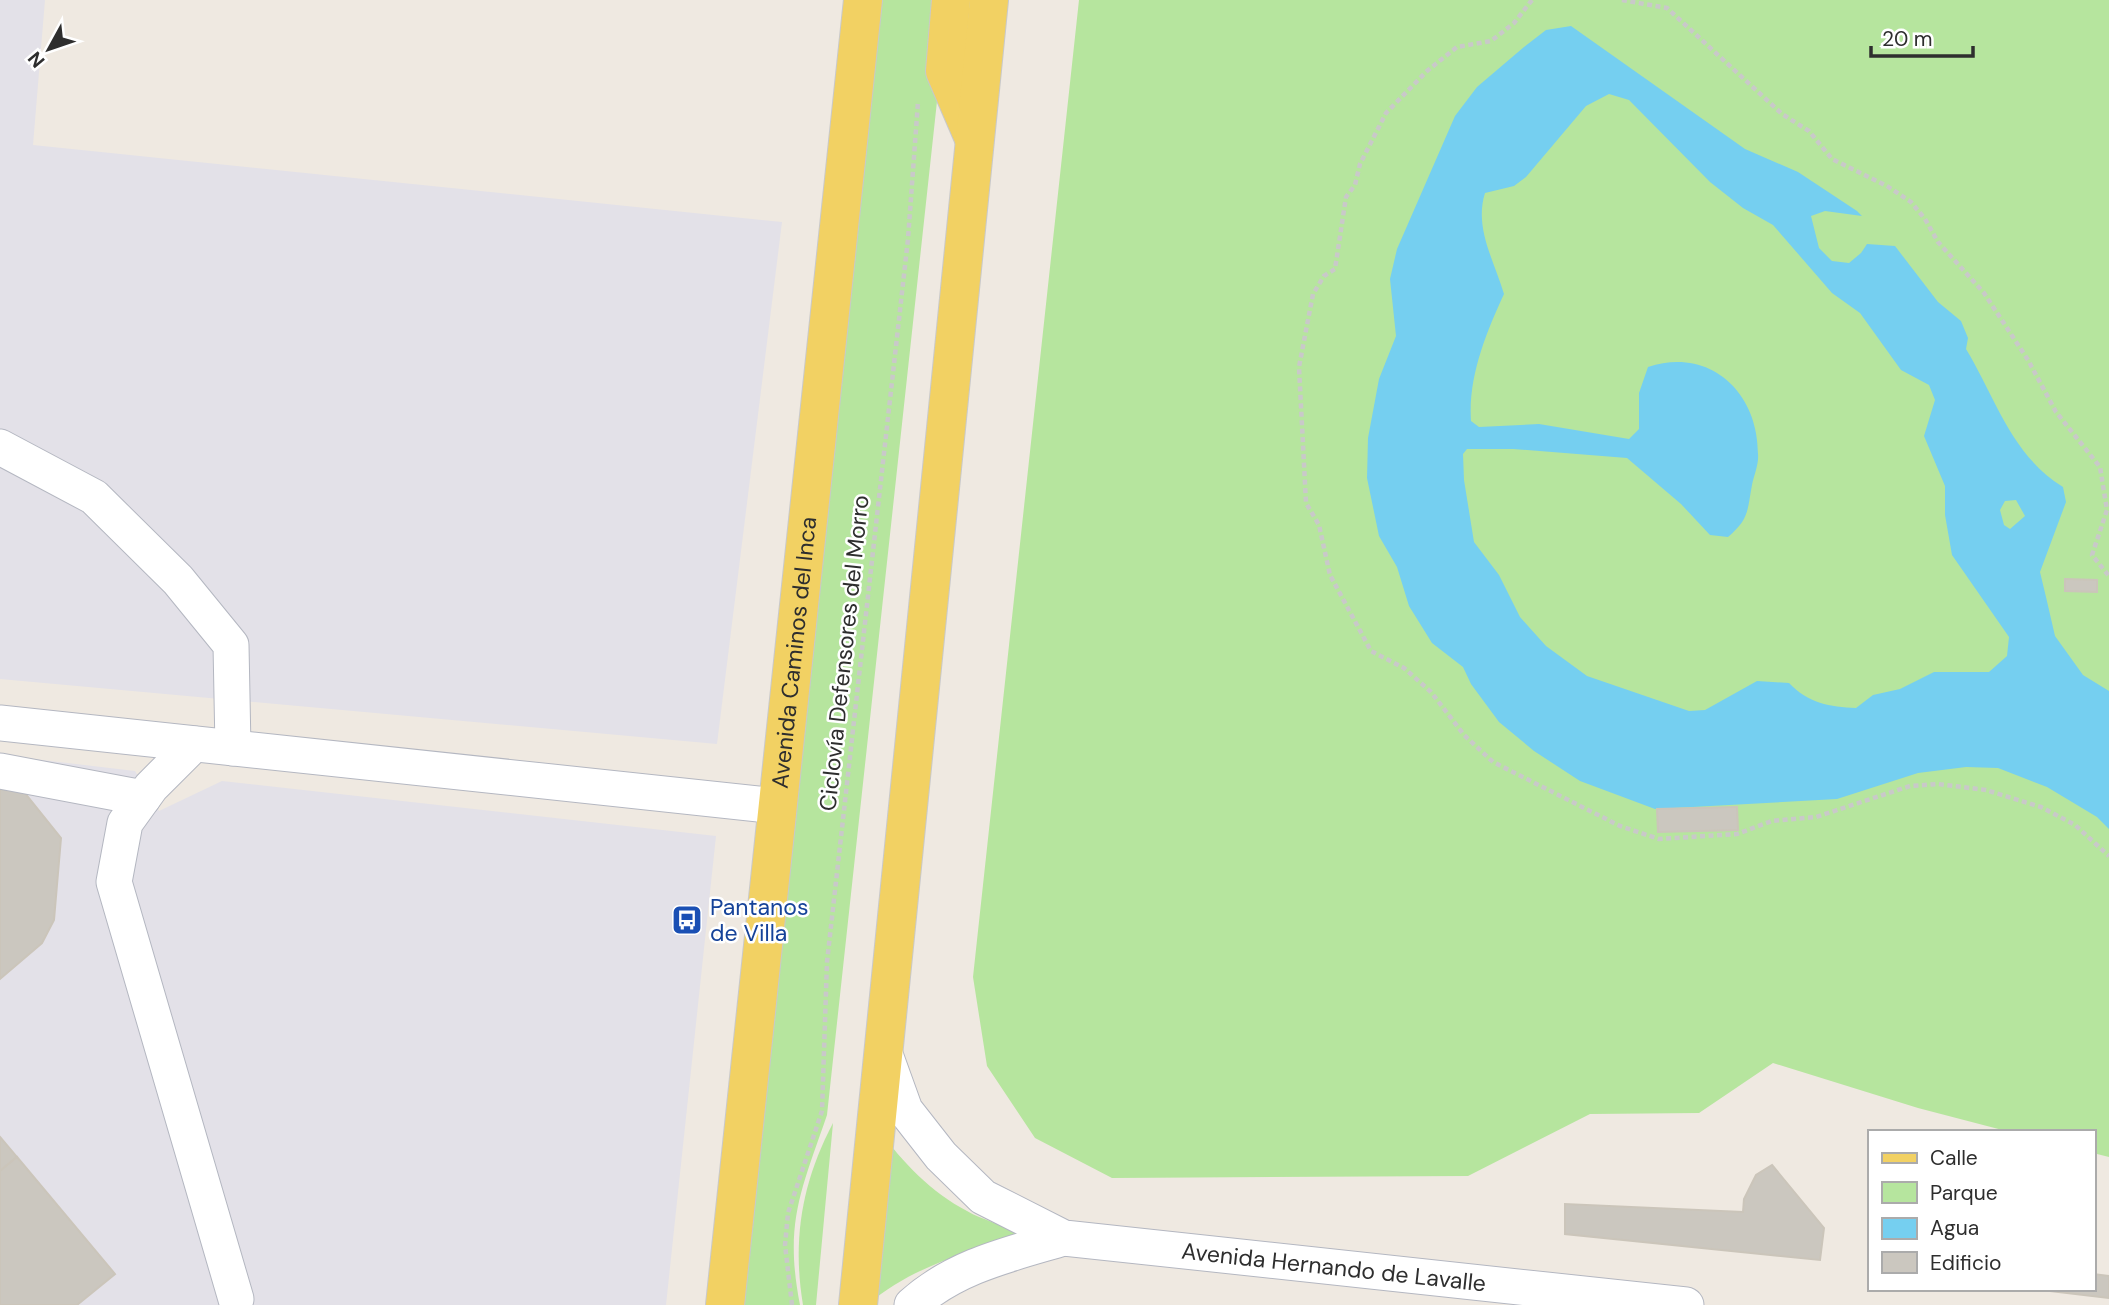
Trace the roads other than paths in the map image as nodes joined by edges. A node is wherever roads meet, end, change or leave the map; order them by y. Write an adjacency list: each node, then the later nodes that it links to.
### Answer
1 (863, 0): 11 (main road, Avenida Caminos del Inca)
2 (951, 0): 4 (main road)
3 (989, 0): 4 (main road)
4 (975, 141): 12 (main road)
5 (0, 447): 8 (street)
6 (0, 723): 7 (street)
7 (194, 744): 8 (street); 10 (street)
8 (233, 748): 11 (street)
9 (0, 771): 10 (street)
10 (143, 798): 14 (street)
11 (777, 807): 15 (main road, Avenida Caminos del Inca)
12 (882, 1045): 13 (street, Avenida Hernando de Lavalle); 16 (main road)
13 (1064, 1238): 17 (street, Avenida Hernando de Lavalle); 18 (street, Avenida Hernando de Lavalle)
14 (236, 1299)
15 (725, 1305)
16 (858, 1305)
17 (912, 1305)
18 (1686, 1305)

